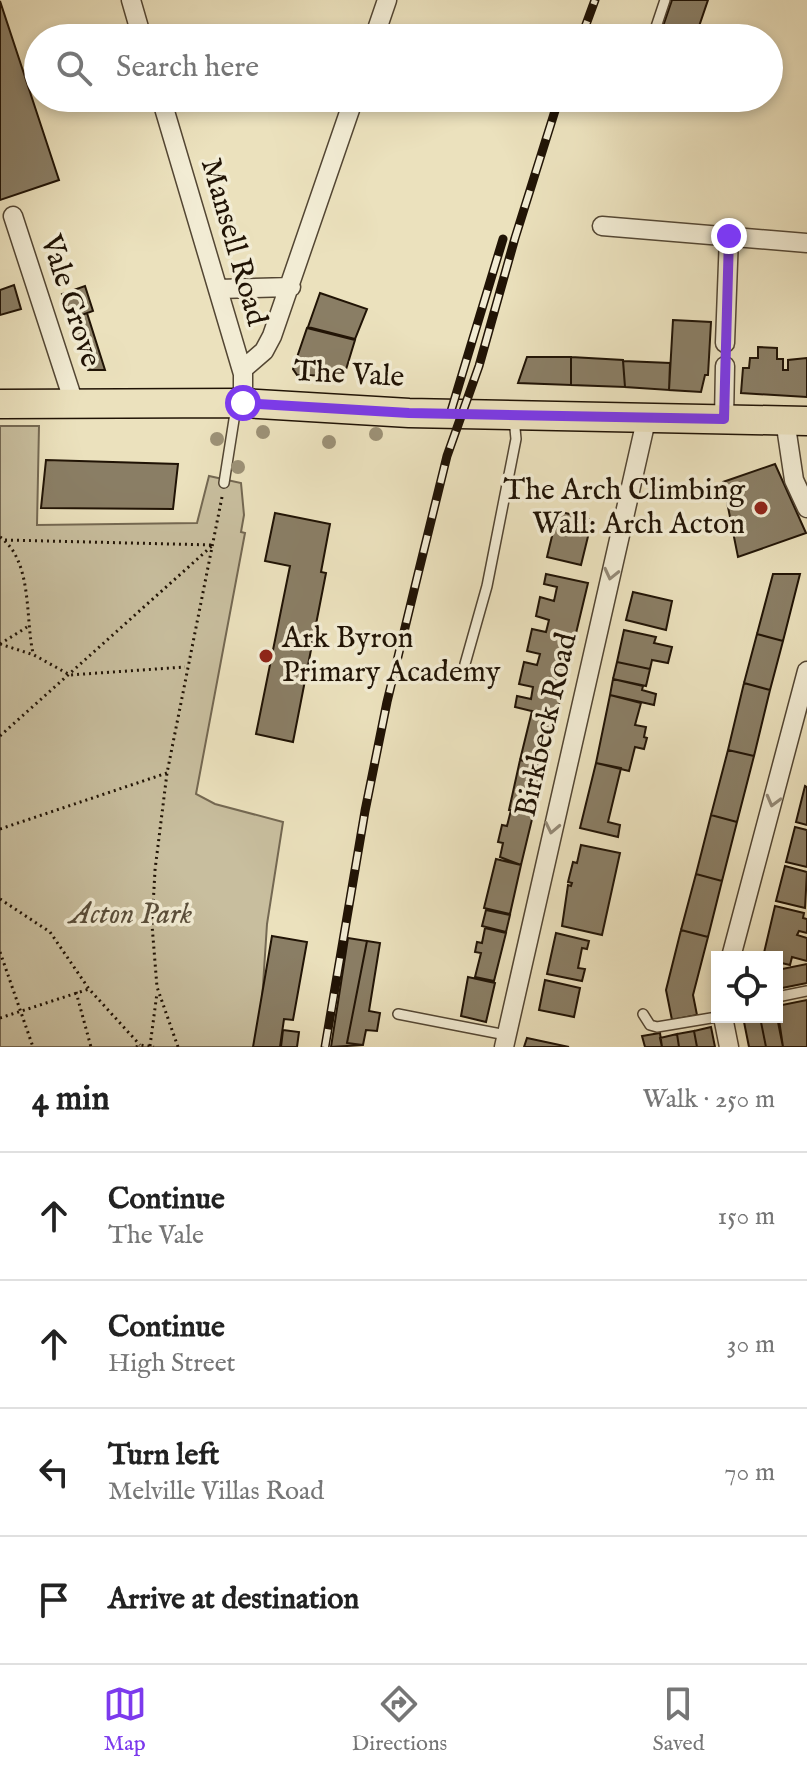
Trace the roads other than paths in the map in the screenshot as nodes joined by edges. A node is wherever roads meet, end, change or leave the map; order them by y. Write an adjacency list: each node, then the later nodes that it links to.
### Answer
1 (131, 0): 4 (street)
2 (387, 0): 5 (street)
3 (665, 0): 6 (lane)
4 (138, 24)
5 (379, 24)
6 (657, 24)
7 (165, 112): 14 (street, Mansell Road)
8 (349, 112): 13 (street)
9 (13, 216): 18 (street, Vale Grove)
10 (602, 226): 11 (street)
11 (729, 236): 12 (street); 15 (street)
12 (807, 243)
13 (291, 287): 14 (street); 17 (street)
14 (218, 289): 17 (street, Mansell Road)
15 (725, 343): 16 (lane)
16 (725, 366): 23 (street)
17 (242, 370): 19 (street, Mansell Road)
18 (74, 403): 19 (main road, The Vale); 20 (main road, The Vale)
19 (240, 403): 21 (main road, The Vale); 25 (lane)
20 (0, 404)
21 (513, 415): 22 (main road, The Vale); 27 (lane)
22 (647, 416): 23 (main road, The Vale); 36 (street, Birkbeck Road, one-way to 36)
23 (724, 419): 24 (main road, The Vale)
24 (796, 421): 26 (street)
25 (224, 483)
26 (807, 508)
27 (465, 664)
28 (807, 671): 29 (street, one-way to 29)
29 (733, 951)
30 (807, 991): 31 (lane)
31 (783, 996)
32 (398, 1014): 36 (lane)
33 (643, 1014): 34 (lane)
34 (711, 1018)
35 (722, 1023): 37 (street)
36 (505, 1041)
37 (729, 1047)

